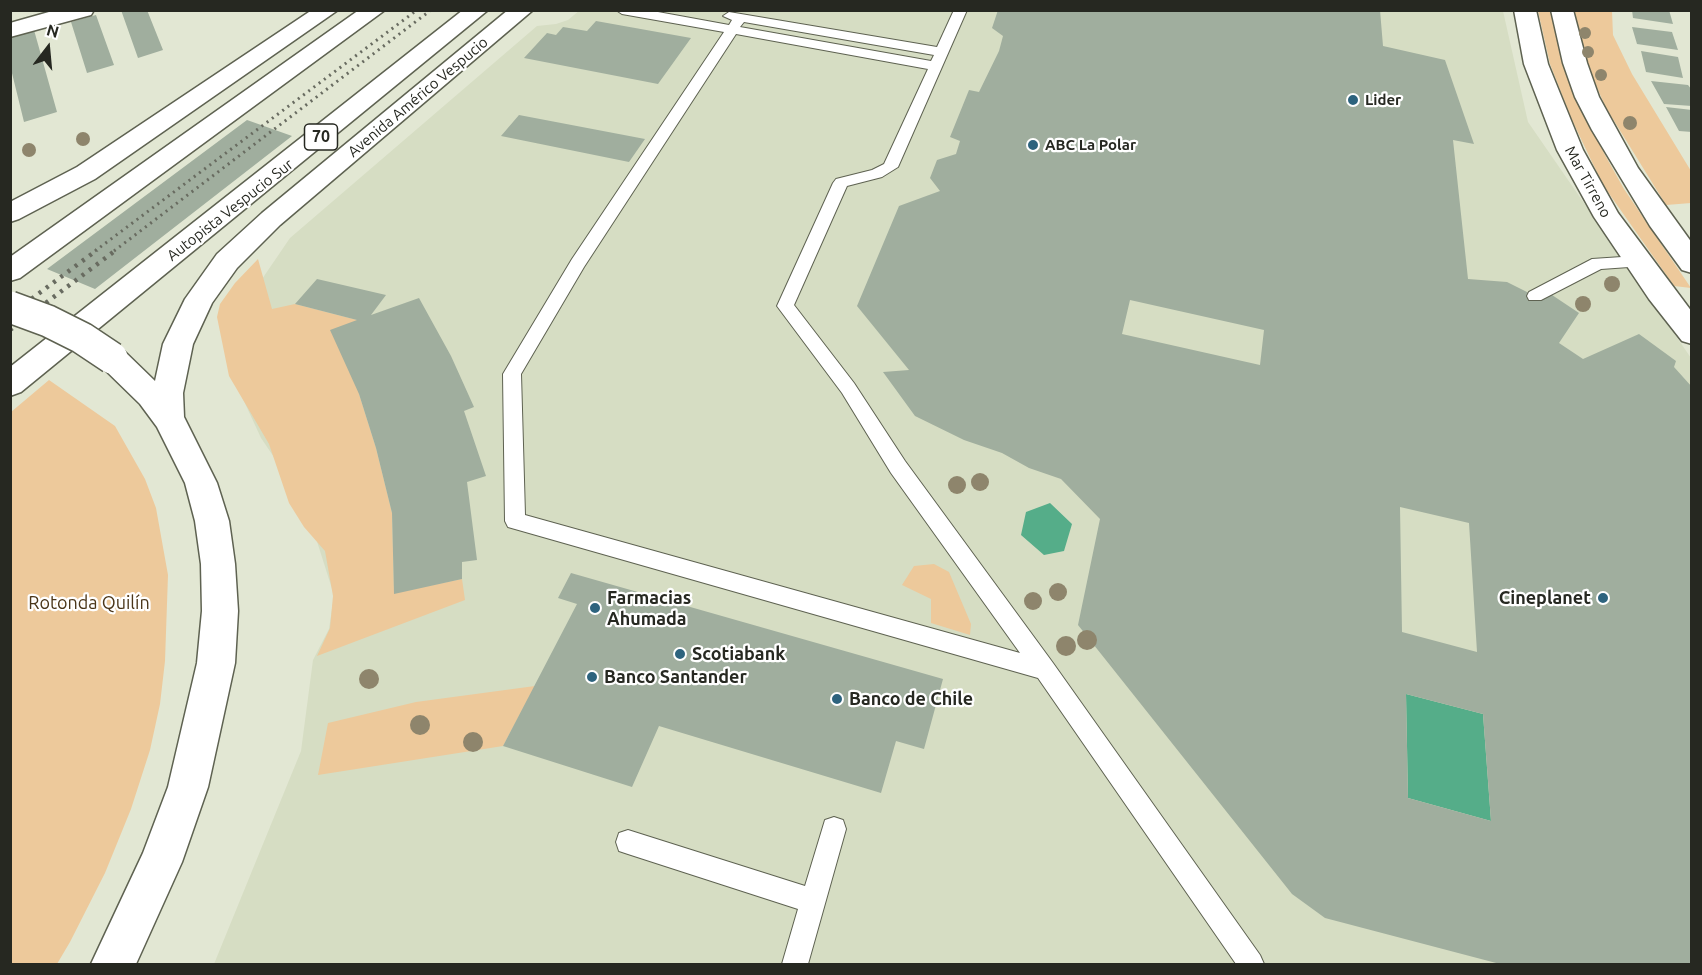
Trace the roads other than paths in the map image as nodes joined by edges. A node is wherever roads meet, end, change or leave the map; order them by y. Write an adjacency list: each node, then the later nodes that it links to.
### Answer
1 (83, 10): 12 (main road)
2 (327, 10): 14 (main road)
3 (374, 10): 17 (main road)
4 (477, 10): 21 (main road, Autopista Vespucio Sur / 70)
5 (522, 10): 22 (main road, Avenida Américo Vespucio)
6 (622, 10): 11 (lane)
7 (698, 10): 11 (lane)
8 (961, 10): 13 (lane)
9 (1525, 10): 15 (main road, Mar Tirreno)
10 (1562, 10): 16 (main road)
11 (736, 24): 13 (lane); 23 (lane)
12 (10, 30)
13 (939, 59): 23 (lane)
14 (10, 213)
15 (1637, 262): 18 (lane); 20 (main road, Mar Tirreno)
16 (1692, 263)
17 (10, 271)
18 (1535, 296)
19 (10, 308): 22 (main road, bridge)
20 (1688, 319)
21 (10, 384)
22 (168, 418): 27 (main road)
23 (1045, 670): 29 (lane)
24 (834, 829): 26 (lane)
25 (628, 842): 26 (lane)
26 (813, 901): 28 (lane)
27 (113, 964)
28 (795, 964)
29 (1251, 964)

